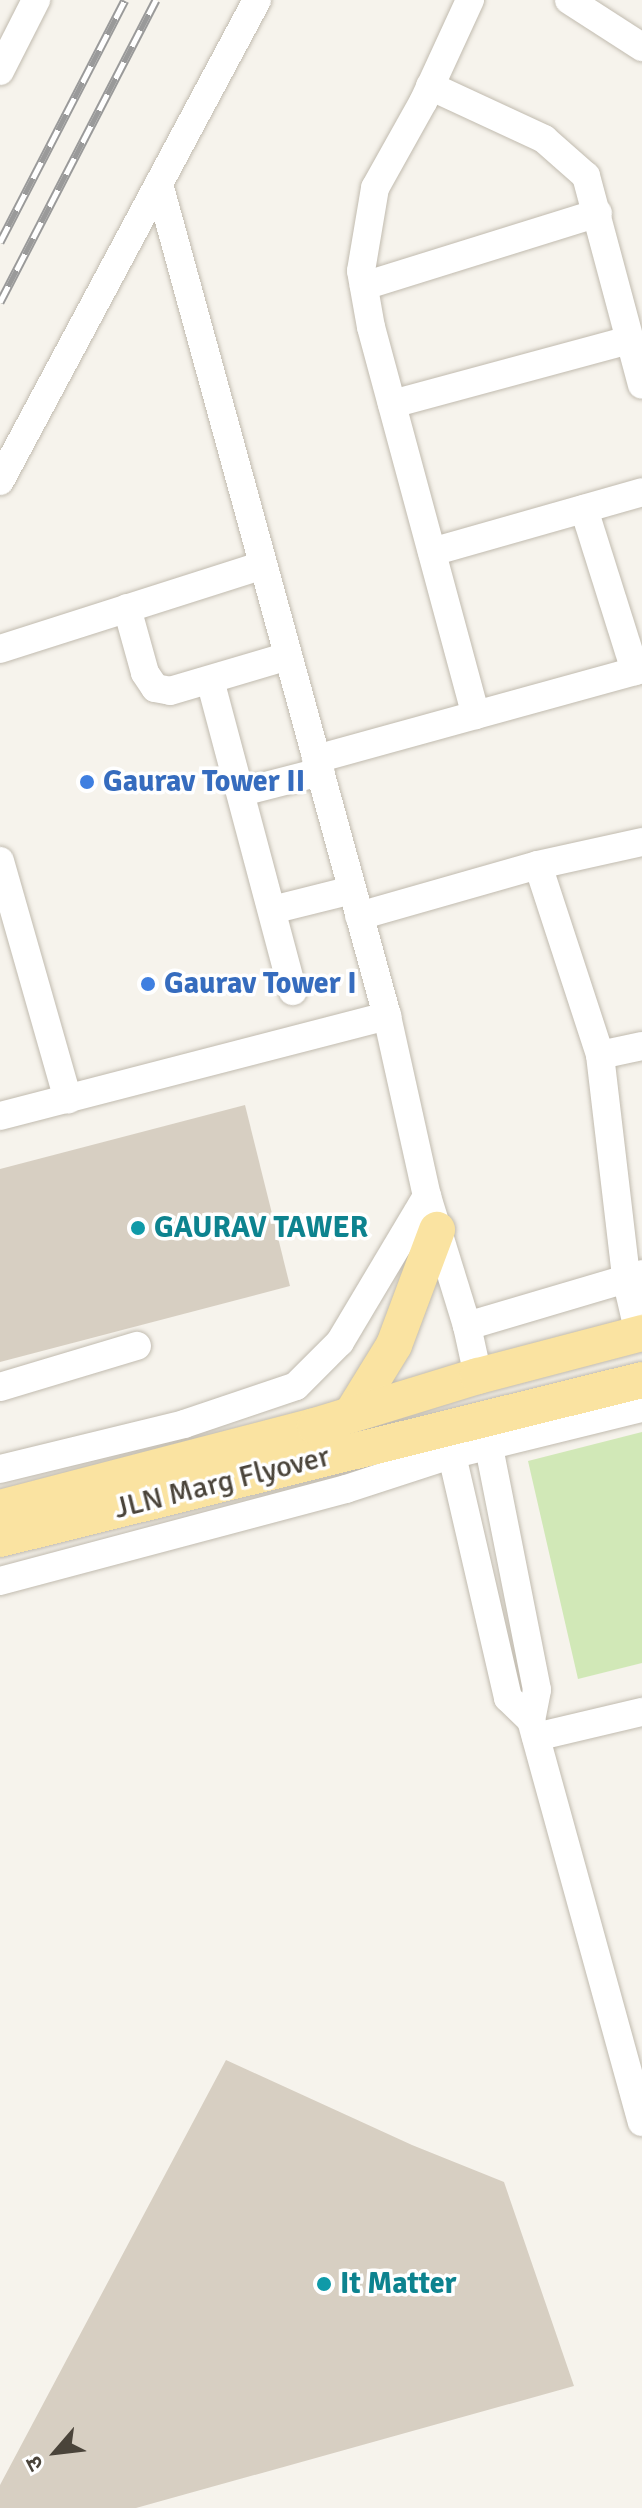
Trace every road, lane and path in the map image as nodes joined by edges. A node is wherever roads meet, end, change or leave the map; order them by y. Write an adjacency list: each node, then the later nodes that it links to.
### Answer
1 (36, 0): 6 (street)
2 (257, 0): 8 (street)
3 (470, 0): 7 (street)
4 (569, 0): 5 (street)
5 (642, 47)
6 (0, 71)
7 (430, 86): 9 (street); 10 (street)
8 (159, 184): 14 (street); 18 (street)
9 (598, 213): 10 (street); 11 (street)
10 (364, 286): 13 (street)
11 (630, 340): 12 (street); 13 (street)
12 (642, 385)
13 (392, 404): 17 (street)
14 (0, 481)
15 (642, 492): 16 (street)
16 (584, 509): 17 (street); 22 (street)
17 (432, 552): 24 (street)
18 (263, 565): 19 (street); 21 (street)
19 (127, 608): 20 (street); 23 (street)
20 (0, 649)
21 (288, 656): 23 (street); 25 (street)
22 (638, 670): 24 (street)
23 (210, 680): 26 (street)
24 (476, 715): 25 (street)
25 (318, 766): 26 (street); 30 (street)
26 (242, 792): 31 (street)
27 (642, 842): 29 (street)
28 (0, 861): 36 (street)
29 (538, 865): 30 (street); 35 (street)
30 (356, 903): 31 (street); 33 (street)
31 (272, 910): 32 (street)
32 (293, 991)
33 (387, 1016): 36 (street); 38 (street)
34 (642, 1046): 35 (street)
35 (600, 1055): 40 (street)
36 (68, 1099): 37 (street)
37 (0, 1116)
38 (427, 1196): 39 (street); 51 (street)
39 (437, 1230): 41 (street); 48 (main road)
40 (634, 1276): 41 (street); 42 (street)
41 (467, 1326): 44 (street)
42 (640, 1334): 44 (main road, JLN Marg Flyover)
43 (137, 1346): 46 (street)
44 (478, 1376): 48 (main road, JLN Marg Flyover)
45 (642, 1380): 49 (main road, JLN Marg Flyover)
46 (0, 1387)
47 (642, 1408): 49 (street)
48 (351, 1415): 52 (main road, JLN Marg Flyover)
49 (486, 1432): 50 (main road, JLN Marg Flyover); 56 (street)
50 (447, 1441): 53 (main road, JLN Marg Flyover); 54 (street); 56 (street)
51 (0, 1469)
52 (0, 1508)
53 (0, 1539)
54 (0, 1581)
55 (642, 1712): 56 (street)
56 (534, 1729): 57 (street)
57 (642, 2122)

